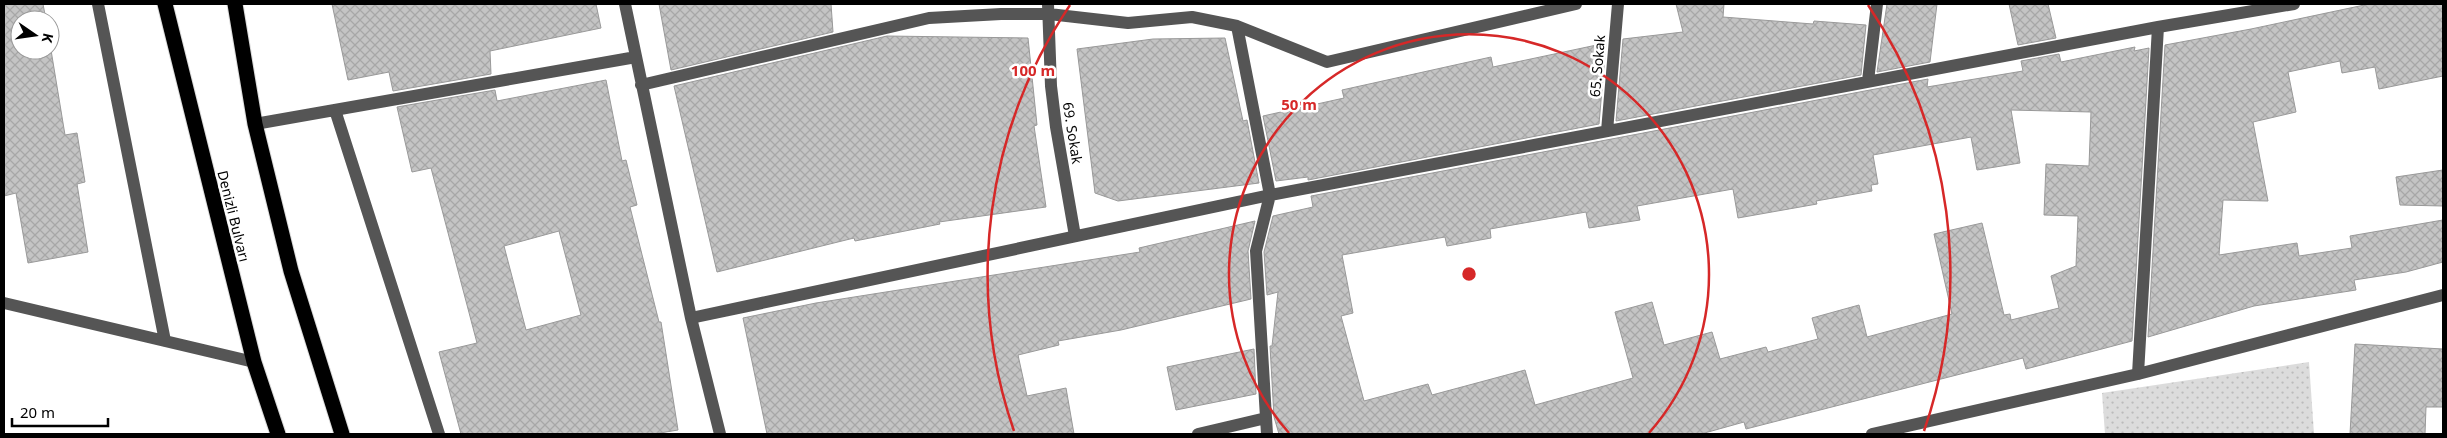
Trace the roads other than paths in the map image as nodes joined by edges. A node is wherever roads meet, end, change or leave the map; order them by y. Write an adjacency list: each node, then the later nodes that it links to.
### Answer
1 (98, 4): 23 (street)
2 (165, 4): 24 (highway, Denizli Bulvarı)
3 (235, 4): 16 (highway)
4 (625, 4): 12 (street)
5 (1576, 4): 10 (street)
6 (1618, 4): 17 (street, 65. Sokak)
7 (1877, 4): 13 (street)
8 (2294, 4): 11 (street)
9 (1048, 9): 10 (street); 14 (street); 19 (street, 69. Sokak)
10 (1237, 26): 18 (street)
11 (2158, 27): 13 (street); 25 (street)
12 (636, 56): 14 (street); 15 (street)
13 (1868, 82): 17 (street)
14 (641, 85): 22 (street)
15 (335, 110): 16 (street); 29 (street)
16 (255, 124): 28 (highway)
17 (1606, 131): 18 (street)
18 (1270, 195): 19 (street); 26 (street)
19 (1075, 236): 22 (street)
20 (2443, 295): 25 (street)
21 (4, 302): 23 (street)
22 (691, 318): 30 (street)
23 (165, 341): 24 (street)
24 (254, 362): 27 (highway, Denizli Bulvarı)
25 (2138, 374): 33 (street)
26 (1266, 418): 31 (street); 32 (street)
27 (278, 434)
28 (342, 434)
29 (439, 434)
30 (720, 434)
31 (1198, 434)
32 (1267, 434)
33 (1872, 434)

